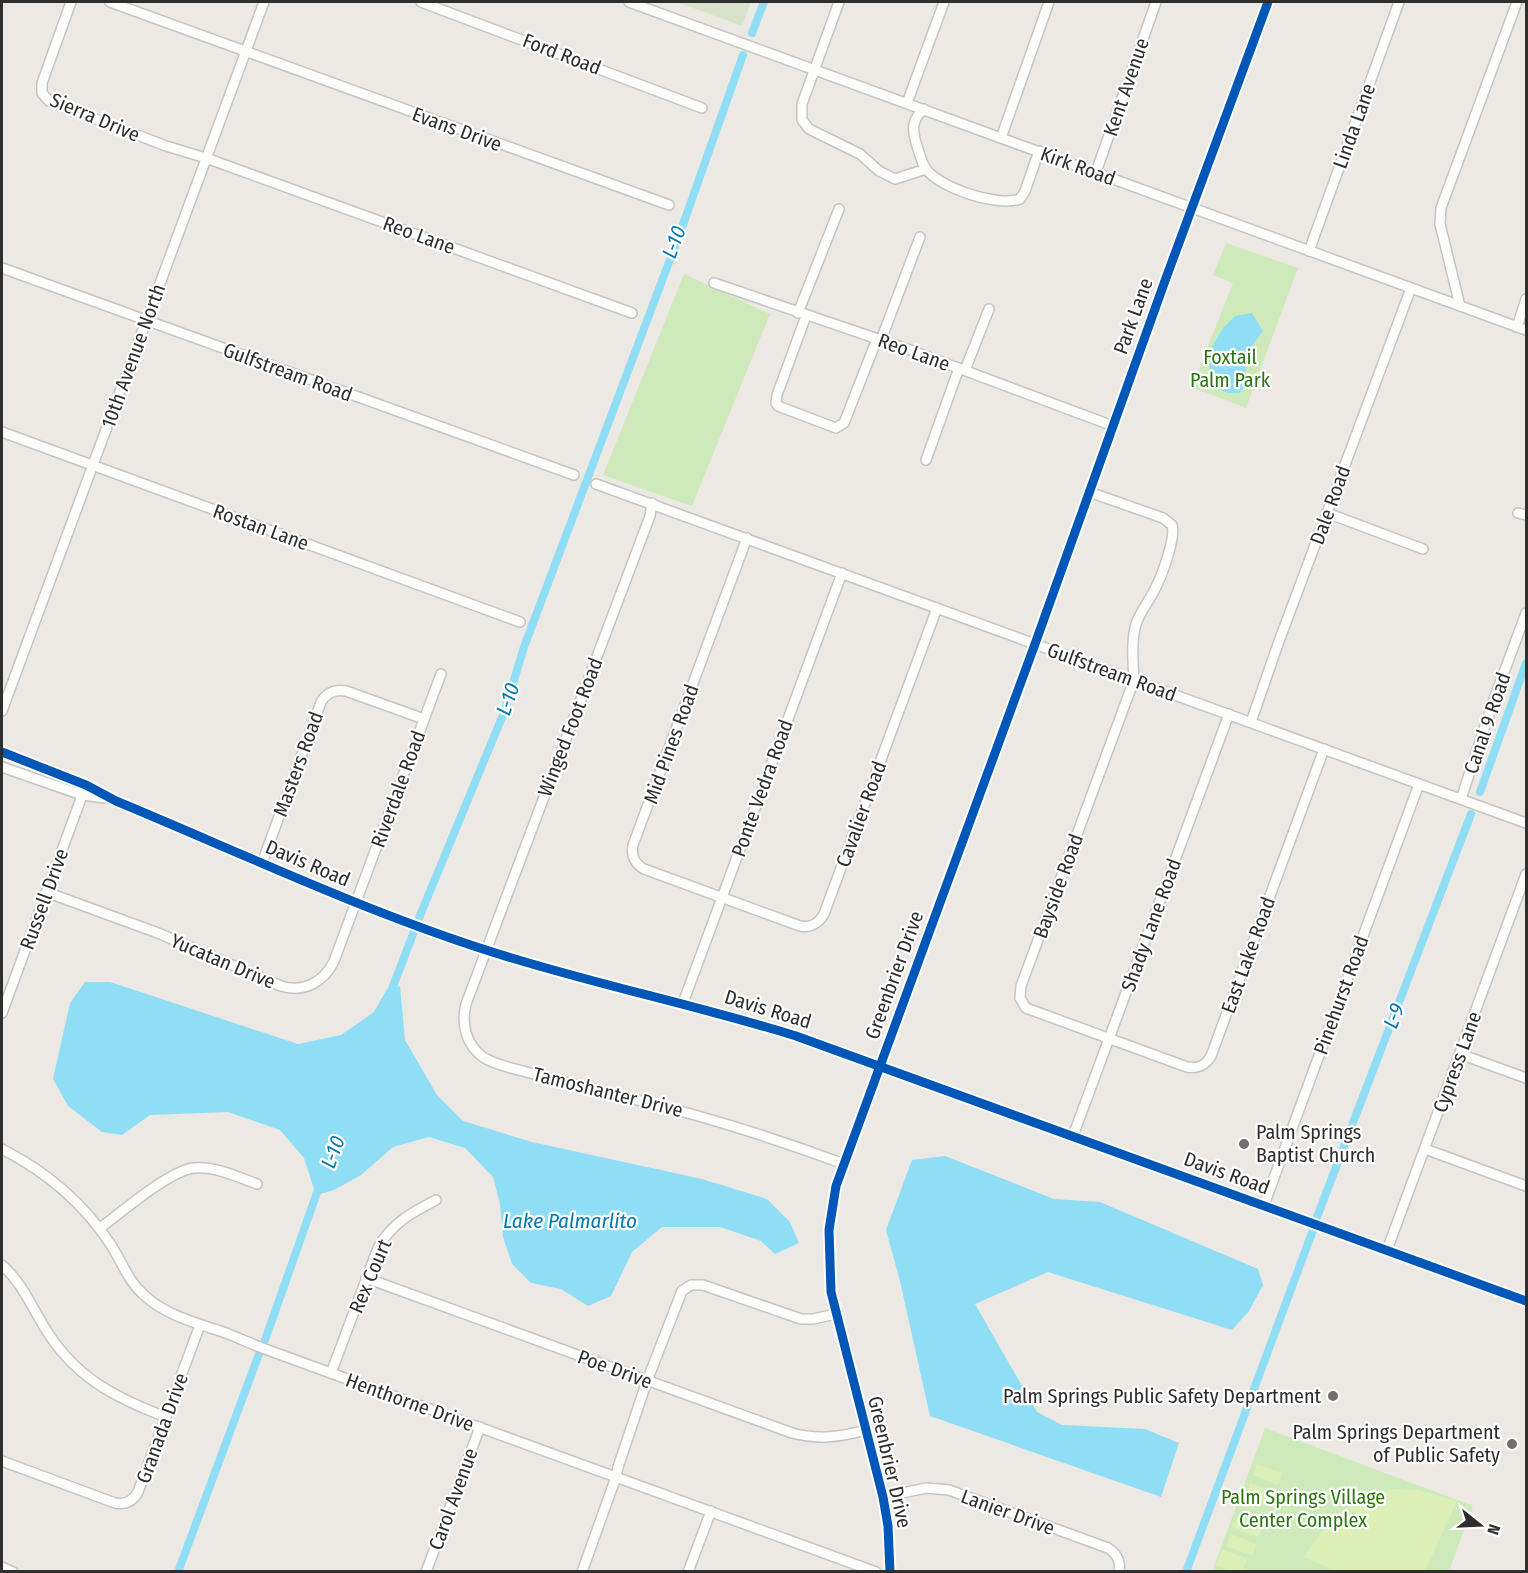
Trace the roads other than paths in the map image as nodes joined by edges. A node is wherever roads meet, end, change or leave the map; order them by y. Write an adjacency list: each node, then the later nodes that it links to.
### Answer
1 (71, 2): 20 (street, Sierra Drive)
2 (110, 2): 13 (street)
3 (264, 2): 13 (street, 10th Avenue North)
4 (421, 2): 16 (street, Ford Road)
5 (628, 2): 14 (street, Kirk Road)
6 (839, 2): 14 (street)
7 (944, 2): 15 (street)
8 (1049, 2): 18 (street)
9 (1156, 2): 22 (street, Kent Avenue)
10 (1269, 2): 24 (street, Park Lane)
11 (1399, 2): 27 (street, Linda Lane)
12 (1517, 2): 32 (street)
13 (246, 51): 20 (street, 10th Avenue North); 23 (street, Evans Drive)
14 (814, 69): 15 (street, Kirk Road); 21 (street)
15 (907, 103): 17 (street, Kirk Road)
16 (702, 108)
17 (924, 110): 18 (street, Kirk Road); 21 (street)
18 (1001, 138): 19 (street, Kirk Road)
19 (1040, 151): 21 (street); 22 (street, Kirk Road)
20 (206, 158): 34 (street, Reo Lane); 36 (street, 10th Avenue North)
21 (926, 169)
22 (1096, 172): 24 (street, Kirk Road)
23 (669, 205)
24 (1192, 208): 27 (street, Kirk Road); 41 (street, Park Lane)
25 (839, 209): 35 (street)
26 (920, 237): 39 (street)
27 (1310, 251): 30 (street, Kirk Road)
28 (2, 268): 36 (street, Gulfstream Road)
29 (714, 283): 35 (street, Reo Lane)
30 (1411, 288): 32 (street, Kirk Road); 49 (street, Dale Road)
31 (1527, 299): 37 (street)
32 (1460, 306): 37 (street, Kirk Road)
33 (989, 309): 40 (street)
34 (632, 313)
35 (802, 315): 39 (street, Reo Lane); 39 (street)
36 (146, 321): 44 (street, 10th Avenue North); 45 (street, Gulfstream Road)
37 (1517, 327): 38 (street, Kirk Road)
38 (1527, 330)
39 (879, 339): 40 (street, Reo Lane)
40 (962, 369): 41 (street, Reo Lane); 43 (street)
41 (1113, 426): 47 (street, Park Lane)
42 (2, 432): 44 (street, Rostan Lane)
43 (926, 460)
44 (93, 465): 55 (street, Rostan Lane); 59 (street, 10th Avenue North)
45 (574, 475)
46 (596, 483): 48 (street, Gulfstream Road)
47 (1089, 492): 56 (street, Park Lane); 58 (street)
48 (652, 503): 50 (street, Gulfstream Road); 77 (street, Winged Foot Road)
49 (1327, 513): 51 (street); 62 (street, Dale Road)
50 (747, 538): 52 (street, Gulfstream Road); 75 (street, Mid Pines Road)
51 (1423, 549)
52 (842, 573): 53 (street, Gulfstream Road); 75 (street, Ponte Vedra Road)
53 (937, 608): 56 (street, Gulfstream Road); 75 (street, Cavalier Road)
54 (1527, 613): 69 (street, Canal 9 Road)
55 (520, 622)
56 (1035, 644): 58 (street, Gulfstream Road); 82 (street, Greenbrier Drive)
57 (441, 674): 61 (street, Riverdale Road)
58 (1134, 680): 60 (street, Gulfstream Road); 80 (street, Bayside Road)
59 (2, 711)
60 (1229, 714): 62 (street, Gulfstream Road); 80 (street, Shady Lane Road)
61 (424, 719): 72 (street, Masters Road); 76 (street, Riverdale Road)
62 (1251, 722): 63 (street, Gulfstream Road)
63 (1324, 749): 66 (street, Gulfstream Road); 80 (street, East Lake Road)
64 (2, 752): 67 (street, Davis Road)
65 (2, 767): 68 (street, Davis Road)
66 (1419, 784): 69 (street, Gulfstream Road); 91 (street, Pinehurst Road)
67 (86, 785): 68 (street, Russell Drive); 70 (street, Davis Road)
68 (82, 795): 70 (street, Davis Road); 74 (street, Russell Drive)
69 (1461, 799): 71 (street, Gulfstream Road)
70 (116, 801): 72 (street, Davis Road)
71 (1527, 823)
72 (262, 863): 76 (street, Davis Road)
73 (1527, 874): 81 (street, Cypress Lane)
74 (46, 892): 76 (street, Yucatan Drive); 79 (street, Russell Drive)
75 (722, 898): 78 (street, Ponte Vedra Road)
76 (356, 903): 77 (street, Davis Road)
77 (486, 950): 78 (street, Davis Road); 87 (street, Tamoshanter Drive)
78 (683, 1003): 82 (street, Davis Road)
79 (2, 1013)
80 (1109, 1039): 84 (street, Shady Lane Road)
81 (1460, 1054): 83 (street); 86 (street, Cypress Lane)
82 (880, 1065): 84 (street, Davis Road); 87 (street, Greenbrier Drive)
83 (1527, 1078)
84 (1073, 1136): 91 (street, Davis Road)
85 (2, 1149): 92 (street, Henthorne Drive)
86 (1425, 1149): 89 (street); 93 (street, Cypress Lane)
87 (843, 1164): 97 (street, Greenbrier Drive)
88 (257, 1184): 92 (street)
89 (1527, 1186)
90 (435, 1200): 95 (street, Rex Court)
91 (1264, 1205): 93 (street, Davis Road)
92 (100, 1228): 98 (street, Henthorne Drive)
93 (1387, 1250): 96 (street, Davis Road)
94 (2, 1265): 101 (street)
95 (366, 1278): 99 (street, Rex Court); 100 (street, Poe Drive)
96 (1527, 1301)
97 (836, 1314): 100 (street); 103 (street, Greenbrier Drive)
98 (200, 1325): 99 (street, Henthorne Drive); 101 (street, Granada Drive)
99 (331, 1373): 102 (street, Henthorne Drive)
100 (647, 1381): 103 (street, Poe Drive); 105 (street)
101 (166, 1417): 104 (street, Granada Drive)
102 (480, 1427): 105 (street, Henthorne Drive); 111 (street, Carol Avenue)
103 (866, 1430): 106 (street, Greenbrier Drive)
104 (2, 1461)
105 (616, 1477): 107 (street, Henthorne Drive); 112 (street)
106 (883, 1497): 109 (street, Lanier Drive); 115 (street, Greenbrier Drive)
107 (711, 1511): 113 (street); 114 (street, Henthorne Drive)
108 (2, 1568): 110 (street)
109 (1119, 1569)
110 (13, 1572)
111 (426, 1572)
112 (582, 1572)
113 (688, 1572)
114 (876, 1572)
115 (890, 1572)

